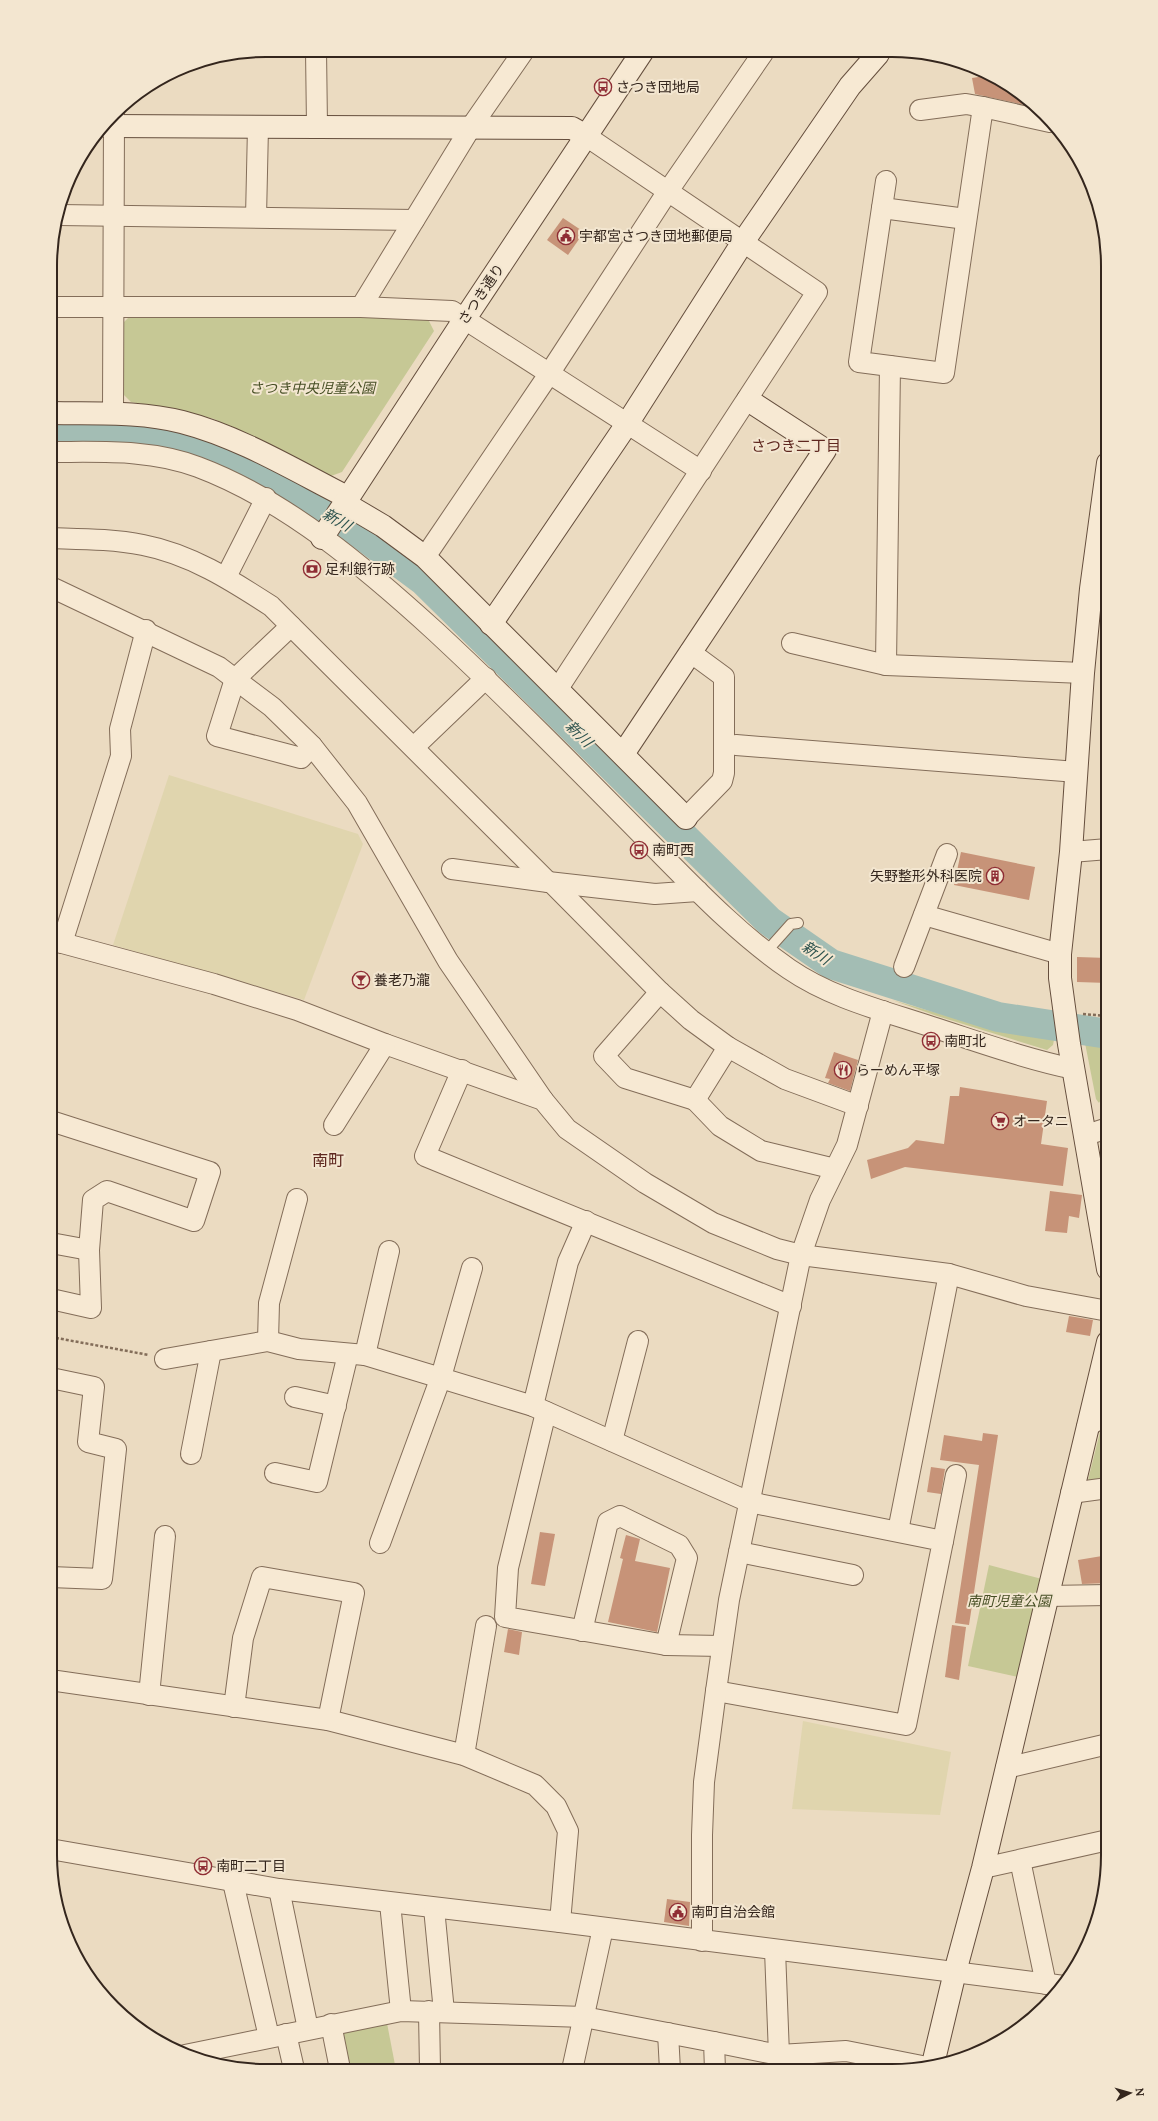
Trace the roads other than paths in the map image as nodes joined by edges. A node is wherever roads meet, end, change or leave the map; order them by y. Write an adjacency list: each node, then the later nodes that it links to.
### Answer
1 (316, 57): 11 (street)
2 (520, 57): 13 (street)
3 (639, 57): 14 (street, さつき通り)
4 (760, 57): 16 (street)
5 (875, 57): 23 (street)
6 (983, 107): 7 (street); 8 (street); 21 (street)
7 (920, 110)
8 (1042, 120)
9 (114, 122): 12 (street)
10 (111, 126): 19 (street)
11 (317, 126): 12 (street); 13 (street)
12 (258, 127): 20 (street)
13 (472, 127): 14 (street); 22 (street)
14 (586, 136): 16 (street); 27 (street, さつき通り)
15 (886, 181): 17 (street)
16 (668, 191): 23 (street); 29 (street)
17 (882, 208): 21 (street); 28 (street)
18 (63, 215): 19 (street)
19 (114, 216): 20 (street); 25 (street)
20 (256, 218): 22 (street)
21 (966, 219): 28 (street)
22 (414, 220): 26 (street)
23 (743, 242): 30 (street); 33 (street)
24 (57, 307): 25 (street)
25 (114, 308): 26 (street); 32 (street)
26 (360, 308): 27 (street)
27 (464, 320): 29 (street); 37 (street, さつき通り)
28 (890, 366): 48 (street)
29 (549, 374): 33 (street); 40 (street)
30 (748, 400): 35 (street); 47 (street)
31 (57, 414): 32 (street)
32 (113, 414): 37 (street)
33 (627, 424): 35 (street); 43 (street)
34 (57, 452): 36 (street)
35 (700, 472): 52 (street)
36 (266, 498): 37 (street); 41 (street)
37 (336, 515): 40 (street); 51 (street)
38 (1101, 515): 49 (street)
39 (57, 538): 41 (street)
40 (425, 557): 43 (street)
41 (226, 577): 44 (street)
42 (57, 590): 45 (street)
43 (491, 624): 52 (street)
44 (291, 626): 50 (street); 55 (street)
45 (146, 630): 50 (street); 67 (street)
46 (792, 643): 48 (street)
47 (690, 652): 56 (street); 58 (street)
48 (886, 665): 49 (street)
49 (1083, 673): 57 (street)
50 (235, 678): 54 (street); 54 (street)
51 (486, 678): 55 (street); 64 (street)
52 (557, 690): 56 (street)
53 (736, 745): 57 (street)
54 (312, 746): 78 (street)
55 (414, 747): 63 (street)
56 (623, 754): 58 (street)
57 (1077, 772): 60 (street)
58 (686, 818)
59 (1101, 850): 60 (street)
60 (1071, 852): 70 (street)
61 (947, 854): 65 (street)
62 (452, 869): 63 (street)
63 (550, 883): 64 (street); 72 (street)
64 (698, 891): 69 (street)
65 (924, 915): 70 (street); 71 (street)
66 (795, 923): 69 (lane)
67 (57, 939)
68 (57, 942): 74 (street)
69 (772, 946): 73 (street)
70 (1060, 954): 76 (street)
71 (904, 967)
72 (660, 992): 75 (street); 79 (street)
73 (884, 1011): 76 (street); 80 (street)
74 (385, 1044): 77 (street); 82 (street)
75 (728, 1047): 79 (street); 80 (street)
76 (1074, 1069): 84 (street)
77 (462, 1070): 78 (street); 87 (street)
78 (543, 1100): 92 (street)
79 (695, 1100): 85 (street)
80 (858, 1106): 85 (street)
81 (57, 1123): 90 (street)
82 (334, 1125)
83 (1101, 1130): 84 (street)
84 (1086, 1135): 88 (street)
85 (835, 1169): 92 (street)
86 (297, 1198): 98 (street)
87 (586, 1221): 96 (street); 108 (street)
88 (1101, 1226)
89 (57, 1244): 90 (street)
90 (89, 1250): 95 (street)
91 (389, 1251): 101 (street)
92 (801, 1254): 94 (street); 96 (street)
93 (472, 1268): 104 (street)
94 (949, 1274): 97 (street); 118 (street)
95 (57, 1300)
96 (791, 1306): 117 (street)
97 (1101, 1310)
98 (268, 1341): 100 (street); 101 (street)
99 (638, 1341): 111 (street)
100 (211, 1351): 102 (street); 112 (street)
101 (357, 1355): 104 (street); 107 (street)
102 (165, 1358)
103 (1101, 1370): 110 (street)
104 (441, 1377): 108 (street); 121 (street)
105 (57, 1379): 124 (street)
106 (295, 1397): 107 (street)
107 (336, 1406): 113 (street)
108 (540, 1409): 111 (street); 128 (street)
109 (1101, 1418): 110 (street)
110 (1087, 1427): 116 (street)
111 (612, 1441): 117 (street)
112 (191, 1454)
113 (275, 1473)
114 (956, 1475): 120 (street)
115 (1101, 1489): 116 (street)
116 (1071, 1493): 126 (street)
117 (749, 1502): 118 (street); 122 (street)
118 (898, 1531): 120 (street)
119 (165, 1536): 133 (street)
120 (943, 1541): 132 (street)
121 (380, 1543)
122 (739, 1552): 123 (street); 130 (street)
123 (853, 1575)
124 (57, 1576)
125 (1101, 1595): 126 (street)
126 (1047, 1596): 138 (street)
127 (486, 1626): 137 (street)
128 (582, 1631): 129 (street); 129 (street)
129 (666, 1645): 130 (street)
130 (722, 1646): 132 (street)
131 (57, 1681): 133 (street)
132 (716, 1691): 149 (street)
133 (149, 1695): 134 (street)
134 (234, 1708): 135 (street); 135 (street)
135 (328, 1720): 137 (street)
136 (1101, 1746): 138 (street)
137 (464, 1755): 147 (street)
138 (1006, 1768): 142 (street)
139 (1101, 1847): 141 (street)
140 (57, 1851): 143 (street)
141 (1020, 1860): 142 (street); 152 (street)
142 (983, 1868): 151 (street)
143 (233, 1882): 144 (street); 159 (street)
144 (279, 1890): 145 (street); 157 (street)
145 (390, 1903): 146 (street); 153 (street)
146 (434, 1908): 147 (street); 154 (street)
147 (560, 1922): 148 (street)
148 (603, 1928): 149 (street); 155 (street)
149 (702, 1941): 150 (street)
150 (775, 1950): 151 (street); 162 (street)
151 (955, 1972): 152 (street); 163 (street)
152 (1055, 1985)
153 (401, 2011): 154 (street); 156 (street)
154 (436, 2011): 155 (street); 167 (street)
155 (584, 2017): 158 (street); 168 (street)
156 (331, 2024): 157 (street); 166 (street)
157 (308, 2029): 159 (street)
158 (668, 2033): 160 (street); 169 (street)
159 (278, 2036): 161 (street); 165 (street)
160 (714, 2042): 162 (street); 170 (street)
161 (198, 2052)
162 (779, 2055): 164 (street)
163 (933, 2060)
164 (909, 2063)
165 (292, 2064)
166 (339, 2064)
167 (431, 2064)
168 (573, 2064)
169 (670, 2064)
170 (715, 2064)

